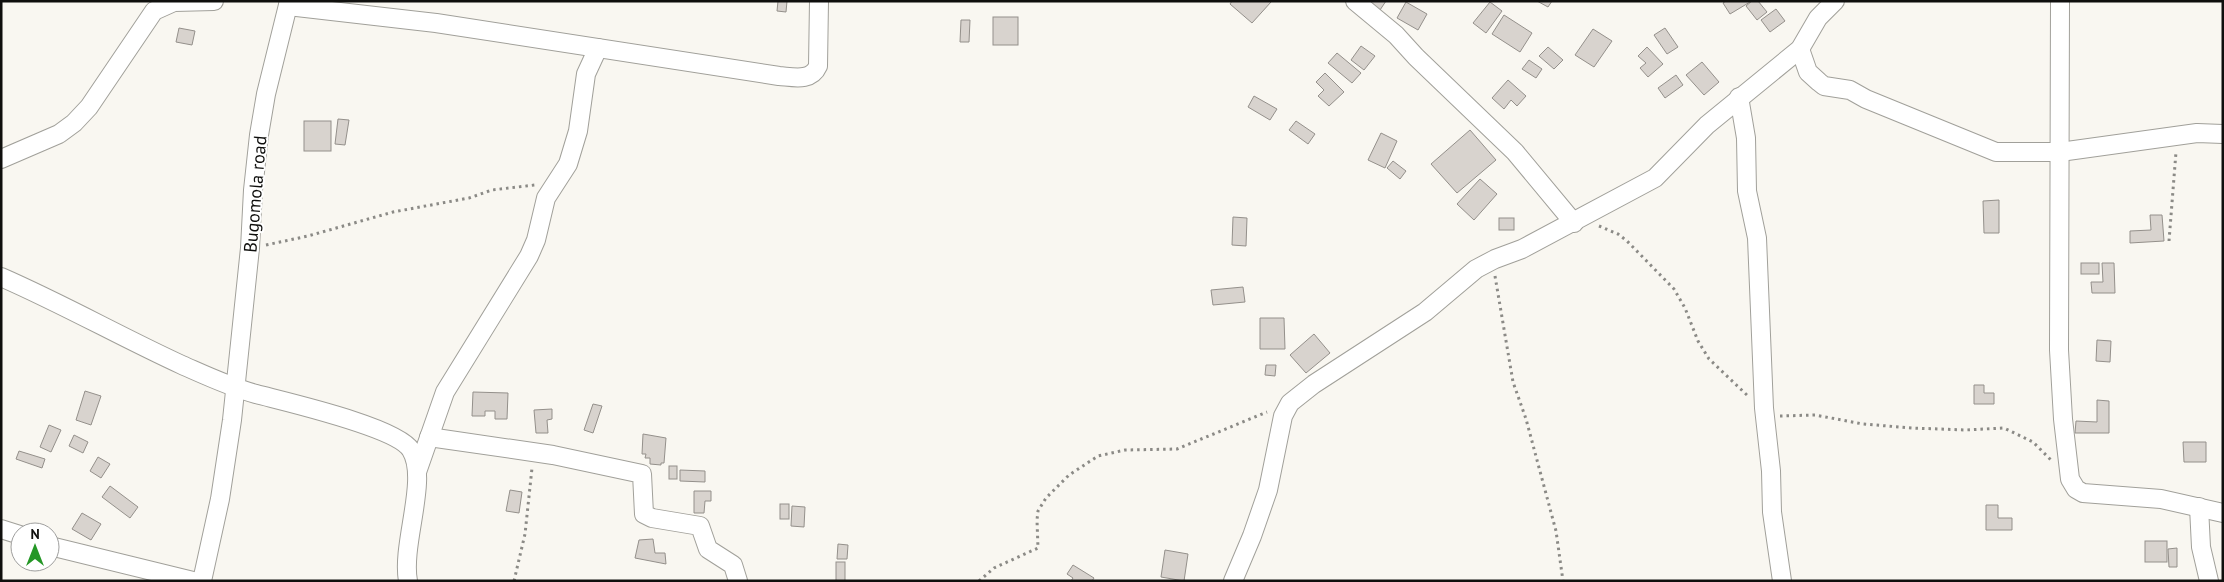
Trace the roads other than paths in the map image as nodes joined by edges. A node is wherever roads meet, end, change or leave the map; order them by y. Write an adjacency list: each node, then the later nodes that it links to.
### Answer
1 (214, 1): 6 (street)
2 (819, 1): 9 (street)
3 (1355, 1): 15 (street)
4 (1835, 1): 8 (street)
5 (2060, 1): 13 (street)
6 (164, 4): 14 (street)
7 (288, 4): 9 (street); 17 (street, Bugomola road)
8 (1815, 10): 10 (street)
9 (598, 48): 18 (street)
10 (1800, 49): 11 (street); 13 (street)
11 (1739, 97): 15 (street); 28 (street)
12 (2223, 134): 13 (street)
13 (2060, 152): 20 (street)
14 (1, 159)
15 (1578, 220): 27 (street)
16 (1, 278): 17 (street)
17 (235, 389): 19 (street); 24 (street, Bugomola road)
18 (429, 437): 19 (street); 26 (street)
19 (417, 472): 25 (street)
20 (2199, 507): 21 (street); 29 (street)
21 (2223, 513)
22 (60, 548): 23 (street)
23 (193, 581)
24 (202, 581)
25 (408, 581)
26 (738, 581)
27 (1232, 581)
28 (1782, 581)
29 (2209, 581)

